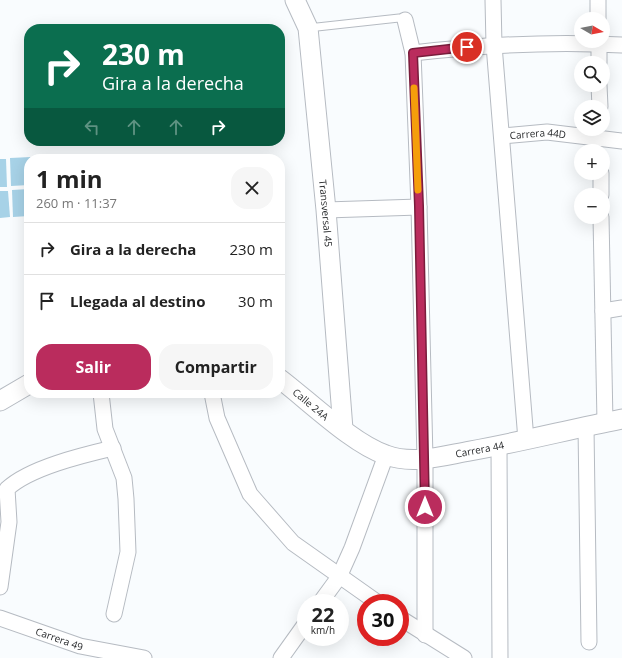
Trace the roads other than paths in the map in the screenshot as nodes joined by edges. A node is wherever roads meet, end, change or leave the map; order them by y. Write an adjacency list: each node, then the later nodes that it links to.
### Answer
1 (295, 0): 6 (street, Transversal 45)
2 (493, 0): 9 (street)
3 (598, 0): 4 (street)
4 (598, 12)
5 (405, 20): 6 (lane); 11 (street)
6 (308, 28): 16 (street, Transversal 45)
7 (574, 43): 9 (street)
8 (610, 43): 10 (street)
9 (494, 45): 11 (street); 12 (street)
10 (622, 45)
11 (413, 53): 15 (street)
12 (502, 136): 13 (street, Carrera 44D); 28 (street)
13 (600, 140): 14 (street, Carrera 44D)
14 (622, 141)
15 (419, 206): 16 (street); 32 (street)
16 (326, 210): 27 (street, Transversal 45)
17 (602, 224): 19 (street)
18 (622, 308): 19 (street)
19 (603, 311): 25 (street)
20 (285, 383): 27 (street, Calle 24A)
21 (24, 387): 24 (street)
22 (102, 398): 30 (street)
23 (213, 398): 34 (street)
24 (0, 401)
25 (613, 421): 26 (street, Carrera 44)
26 (586, 426): 28 (street, Carrera 44); 43 (street)
27 (343, 428): 31 (street, Carrera 44)
28 (526, 440): 29 (street, Carrera 44)
29 (499, 446): 32 (street, Carrera 44); 47 (street)
30 (113, 448): 33 (street); 38 (street)
31 (386, 455): 32 (street, Carrera 44); 34 (street)
32 (425, 459): 41 (street)
33 (4, 522): 35 (street)
34 (339, 577): 36 (street); 37 (street)
35 (0, 587)
36 (327, 594)
37 (364, 594)
38 (114, 614)
39 (0, 618): 44 (street, Carrera 49)
40 (409, 624): 41 (street)
41 (425, 634): 46 (street)
42 (297, 636): 45 (street)
43 (589, 642)
44 (144, 658)
45 (281, 658)
46 (464, 658)
47 (500, 658)

